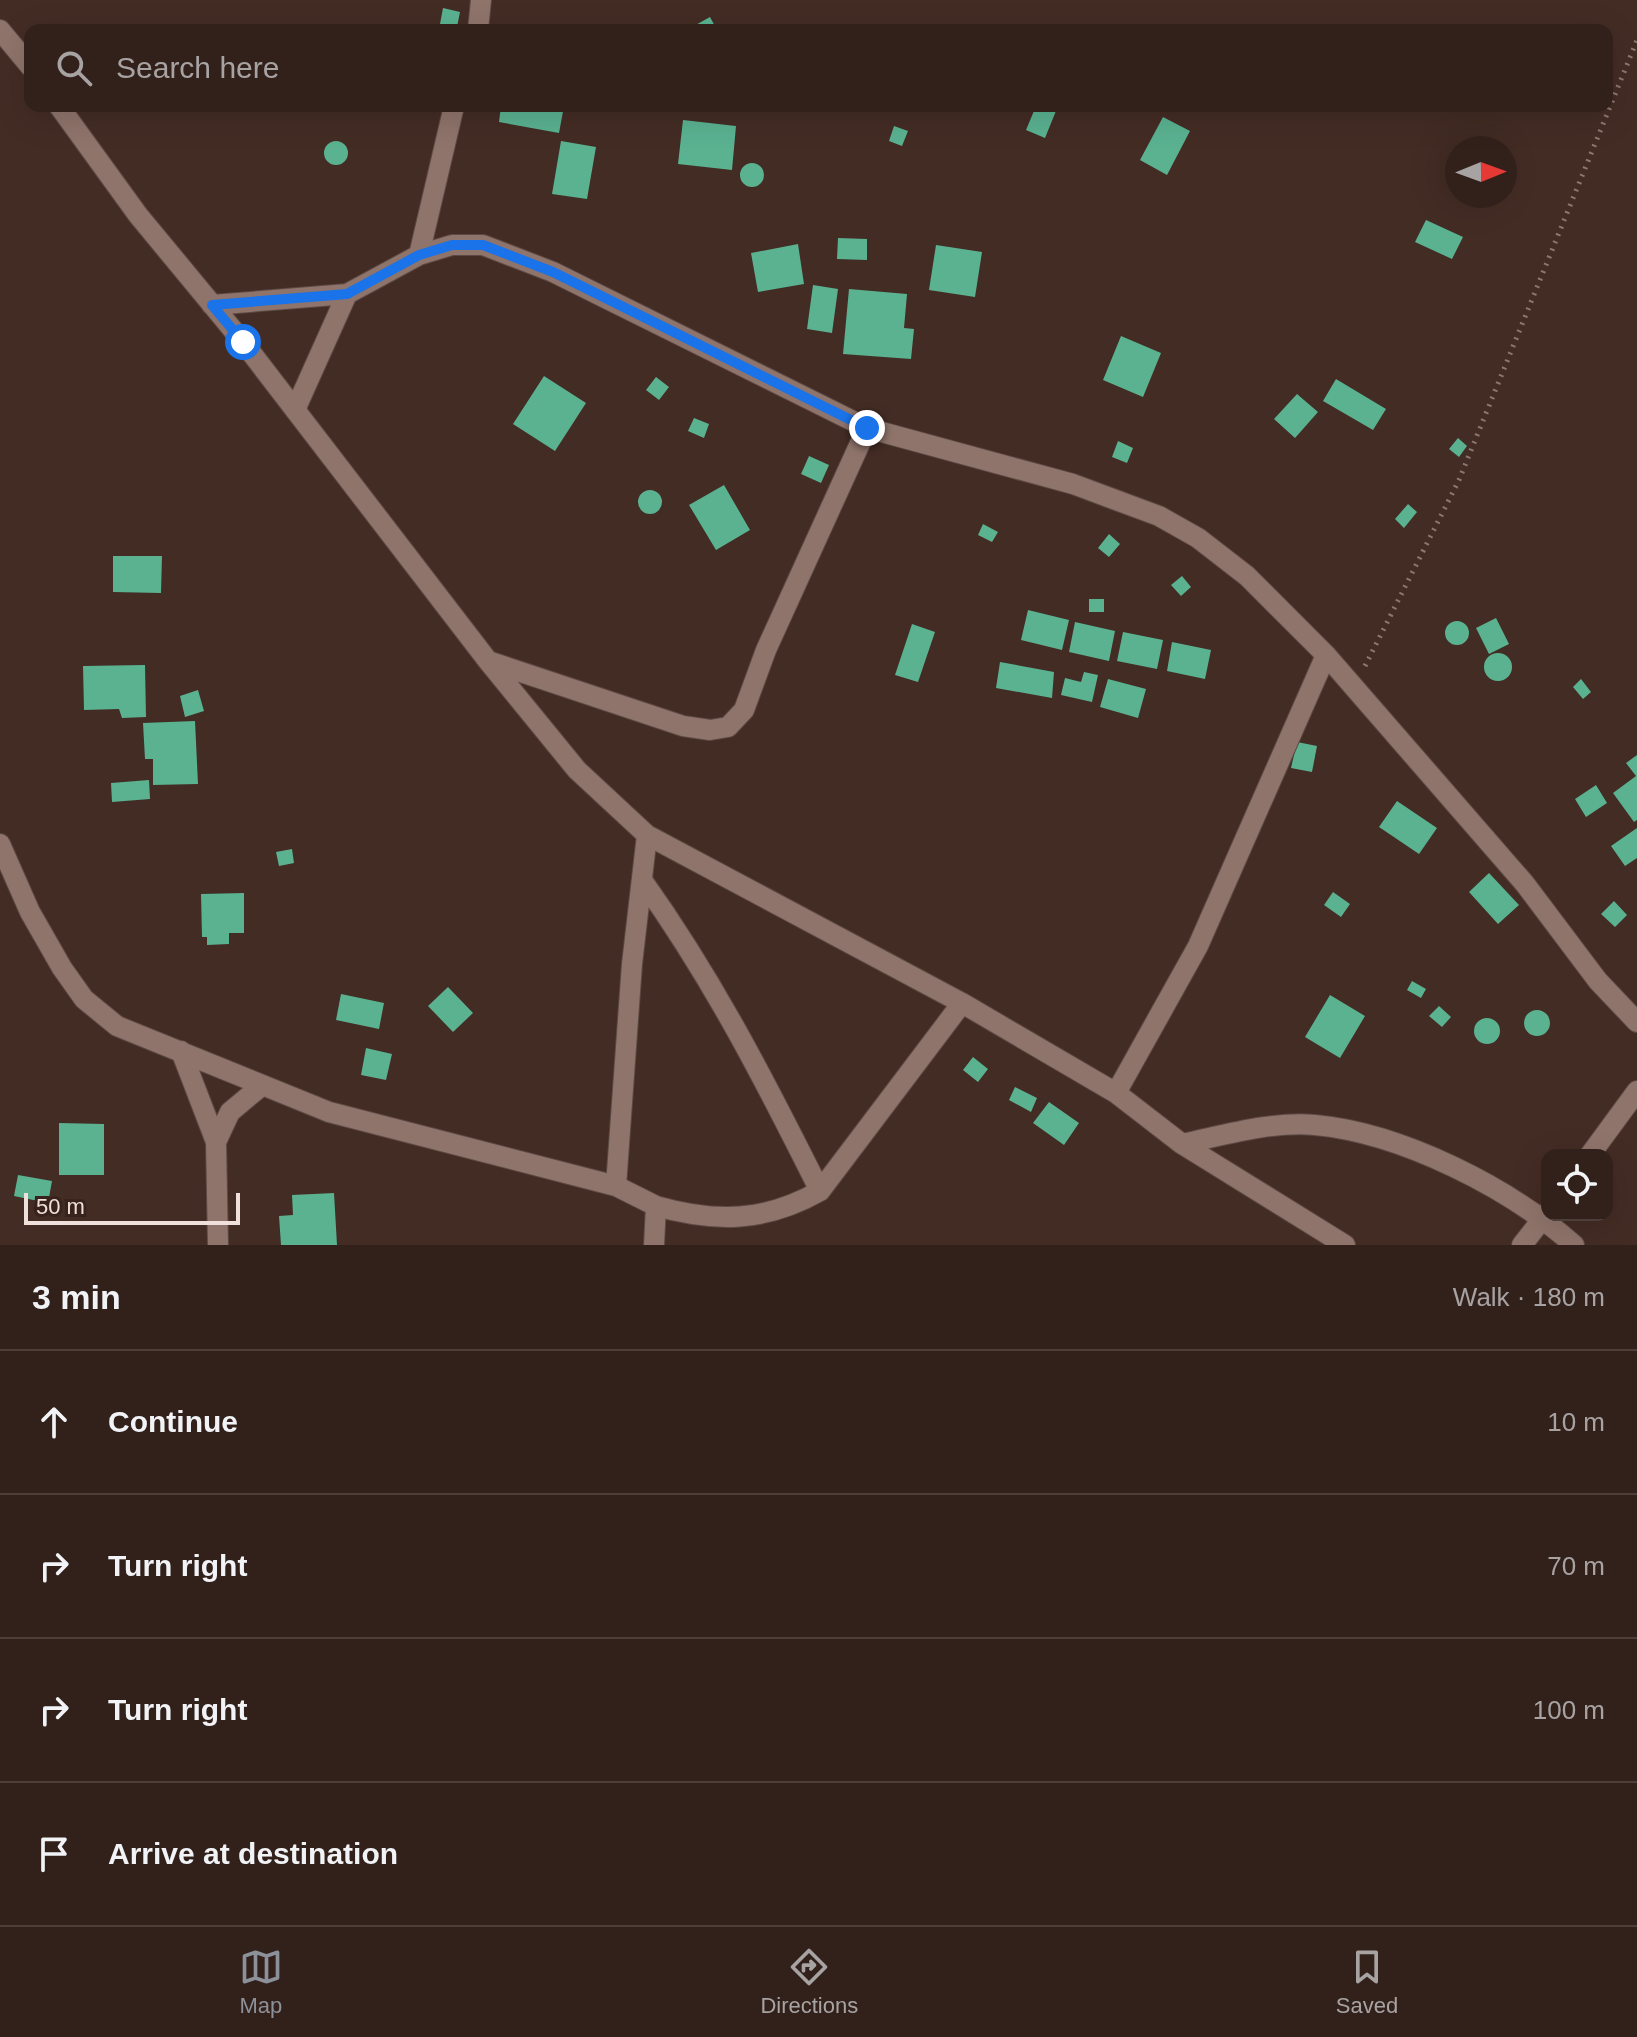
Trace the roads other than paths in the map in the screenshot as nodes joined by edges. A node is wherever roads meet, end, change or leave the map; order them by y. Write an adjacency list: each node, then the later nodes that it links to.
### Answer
1 (481, 0): 2 (street)
2 (479, 24)
3 (0, 30): 4 (street)
4 (24, 59)
5 (63, 112): 9 (street)
6 (453, 112): 7 (street)
7 (419, 255): 8 (street); 11 (street)
8 (347, 294): 9 (street); 10 (street)
9 (212, 305): 10 (street)
10 (295, 410): 13 (street)
11 (867, 428): 12 (street); 13 (street)
12 (1326, 655): 18 (street); 22 (street)
13 (488, 661): 14 (street)
14 (647, 835): 16 (street); 17 (street)
15 (0, 844): 19 (street)
16 (642, 880): 26 (street); 27 (street)
17 (962, 1003): 22 (street); 27 (street)
18 (1637, 1022)
19 (181, 1051): 20 (street); 23 (street)
20 (260, 1087): 23 (street); 26 (street)
21 (1637, 1091): 25 (street)
22 (1116, 1093): 24 (street)
23 (216, 1142): 32 (street)
24 (1182, 1144): 29 (street); 34 (street)
25 (1594, 1149)
26 (616, 1186): 28 (street)
27 (820, 1191): 28 (street)
28 (656, 1206): 33 (street)
29 (1541, 1214)
30 (1541, 1221): 35 (street)
31 (1550, 1221): 36 (street)
32 (218, 1245)
33 (654, 1245)
34 (1345, 1245)
35 (1522, 1245)
36 (1574, 1245)

